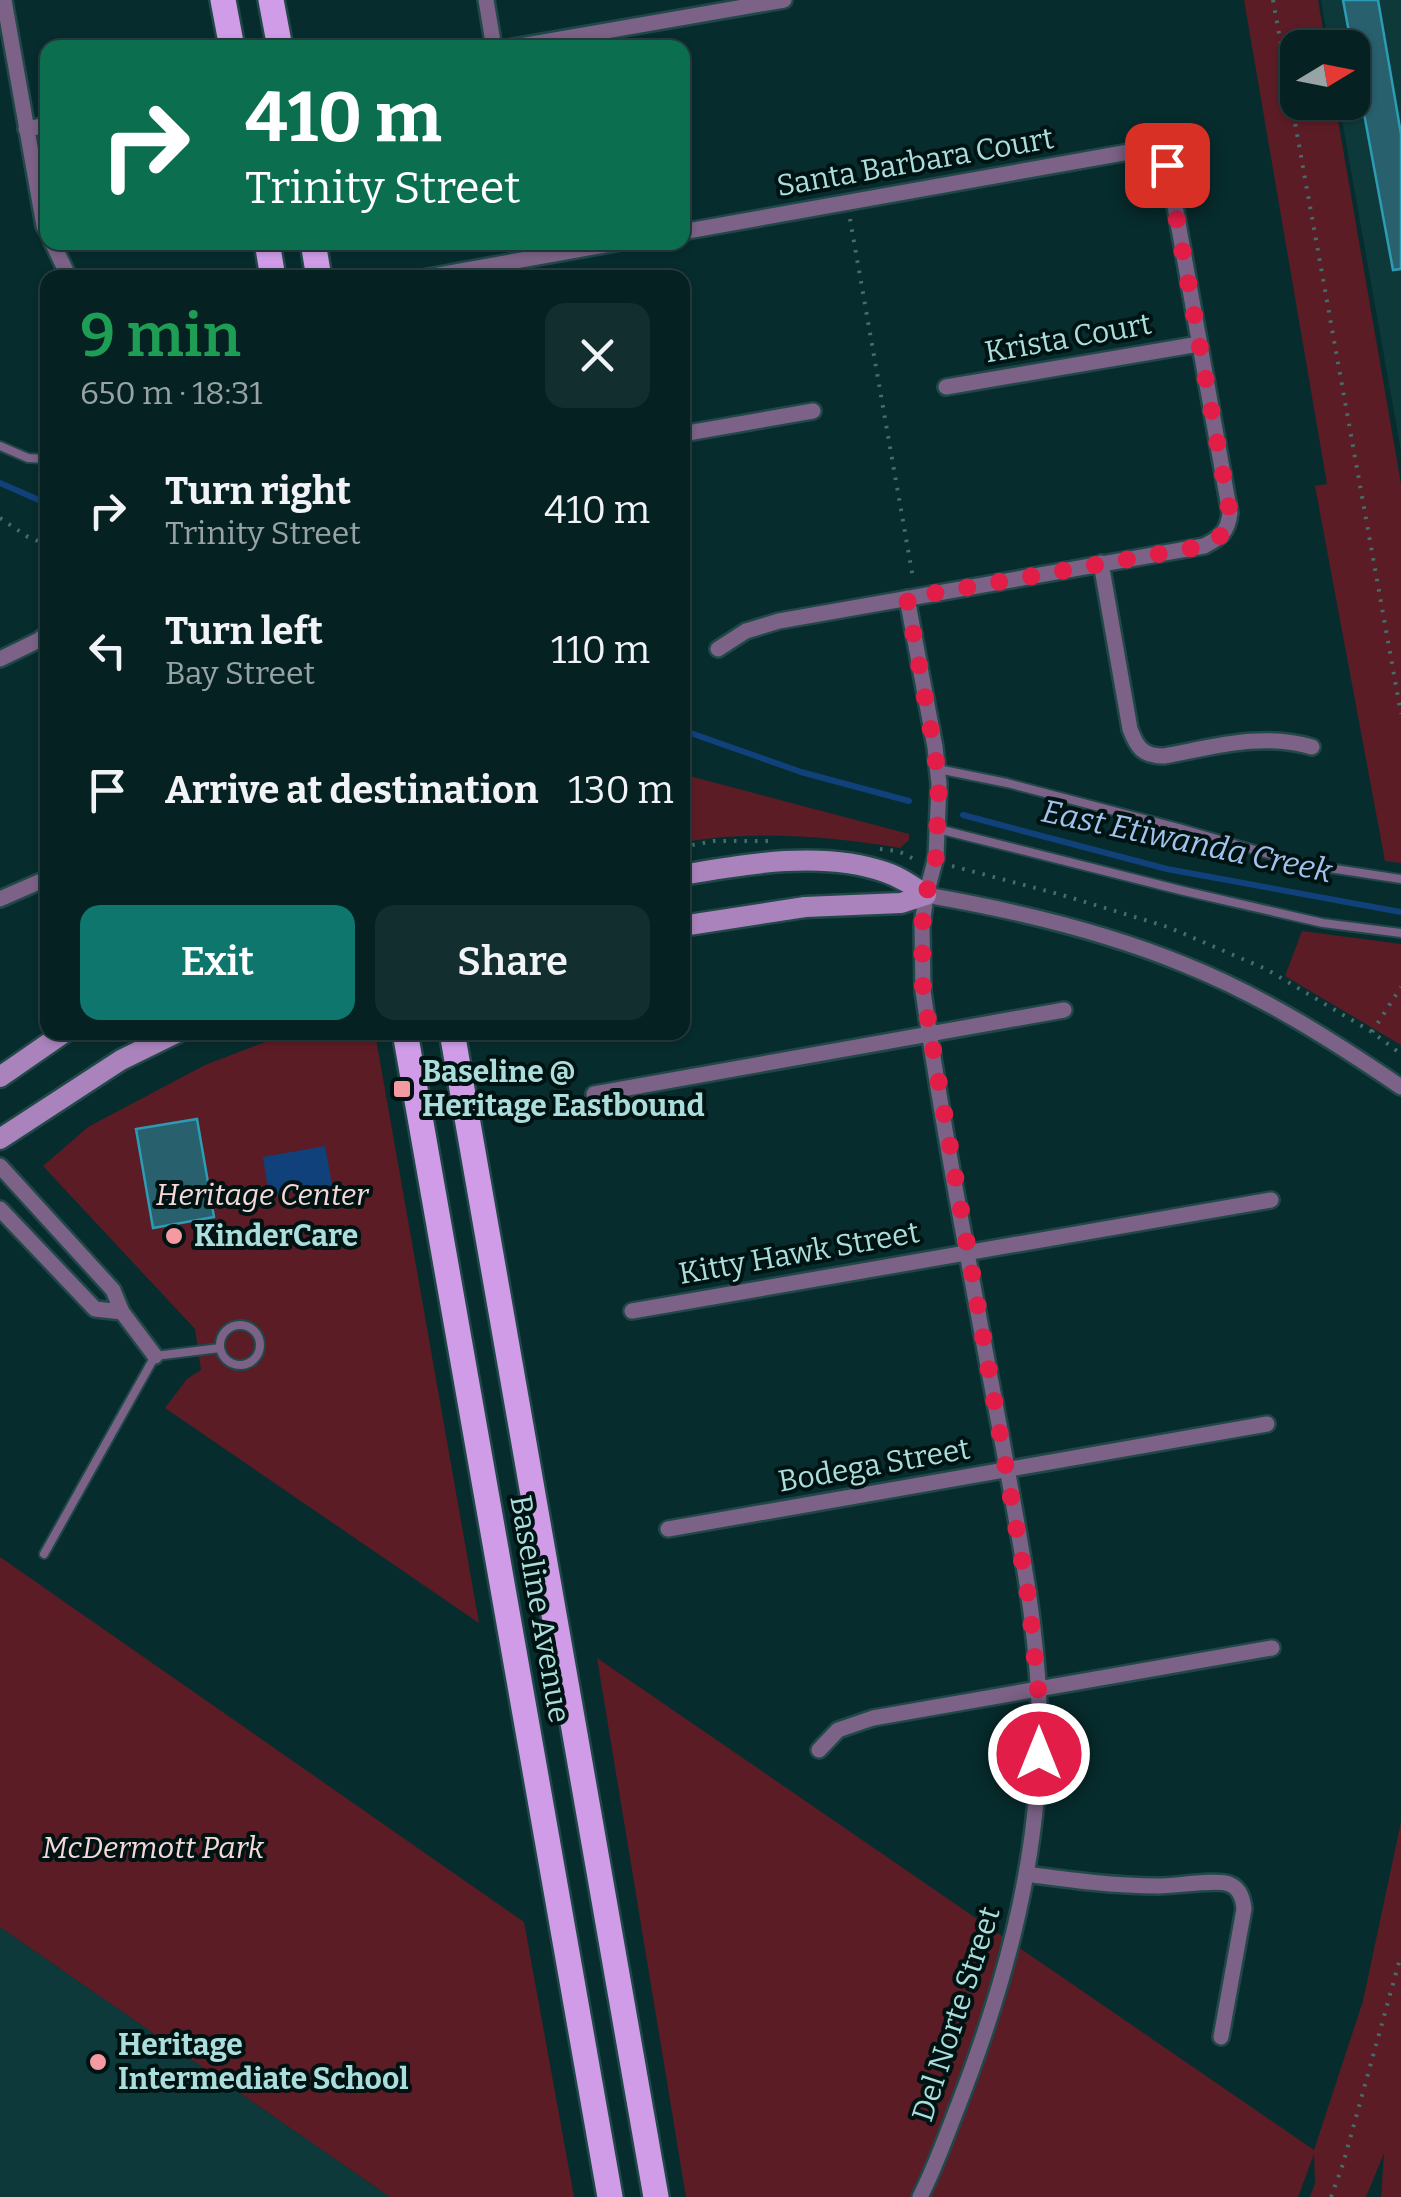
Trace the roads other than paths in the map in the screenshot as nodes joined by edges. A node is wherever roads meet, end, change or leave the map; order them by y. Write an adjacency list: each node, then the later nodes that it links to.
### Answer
1 (4, 0): 12 (street)
2 (223, 0): 7 (main road)
3 (271, 0): 8 (main road)
4 (486, 0): 9 (street)
5 (784, 0): 6 (street)
6 (711, 6): 10 (street)
7 (230, 40)
8 (278, 40)
9 (493, 40)
10 (547, 40)
11 (40, 126): 12 (street)
12 (26, 129): 13 (street)
13 (40, 204)
14 (690, 231): 17 (street, Santa Barbara Court)
15 (586, 250): 16 (street)
16 (496, 270)
17 (1200, 344): 18 (street, Krista Court); 23 (street)
18 (946, 387)
19 (814, 412): 20 (street)
20 (690, 433)
21 (0, 446): 22 (lane)
22 (40, 459)
23 (1101, 563): 24 (street); 28 (street)
24 (907, 598): 26 (street); 29 (street, Del Norte Street)
25 (40, 639): 27 (street)
26 (718, 649)
27 (0, 659)
28 (1312, 747)
29 (938, 776): 30 (street, Del Norte Street); 32 (lane)
30 (938, 826): 34 (street, Del Norte Street); 37 (lane)
31 (690, 875): 34 (street)
32 (1401, 879)
33 (40, 882): 35 (street)
34 (926, 895): 36 (street); 39 (street, Del Norte Street); 45 (street)
35 (0, 899)
36 (690, 925)
37 (1401, 934)
38 (1064, 1010): 39 (street)
39 (929, 1034): 46 (street); 51 (street, Del Norte Street)
40 (53, 1040): 44 (street)
41 (162, 1040): 47 (street)
42 (406, 1040): 65 (main road, Baseline Avenue)
43 (453, 1040): 66 (main road, Baseline Avenue)
44 (0, 1077)
45 (1401, 1088)
46 (594, 1094)
47 (0, 1139)
48 (0, 1166): 53 (street)
49 (1271, 1200): 51 (street, Kitty Hawk Street)
50 (0, 1209): 53 (street)
51 (968, 1252): 52 (street, Kitty Hawk Street); 57 (street, Del Norte Street)
52 (632, 1311)
53 (122, 1312): 55 (street)
54 (220, 1348): 54 (lane); 55 (lane)
55 (155, 1356): 59 (lane)
56 (1266, 1424): 57 (street, Bodega Street)
57 (1007, 1470): 58 (street, Bodega Street); 61 (street, Del Norte Street)
58 (668, 1530)
59 (44, 1554)
60 (1272, 1648): 61 (street)
61 (1038, 1689): 62 (street); 63 (street, Del Norte Street)
62 (819, 1750)
63 (1026, 1874): 64 (street); 67 (street, Del Norte Street)
64 (1221, 2038)
65 (610, 2197)
66 (656, 2197)
67 (920, 2197)

